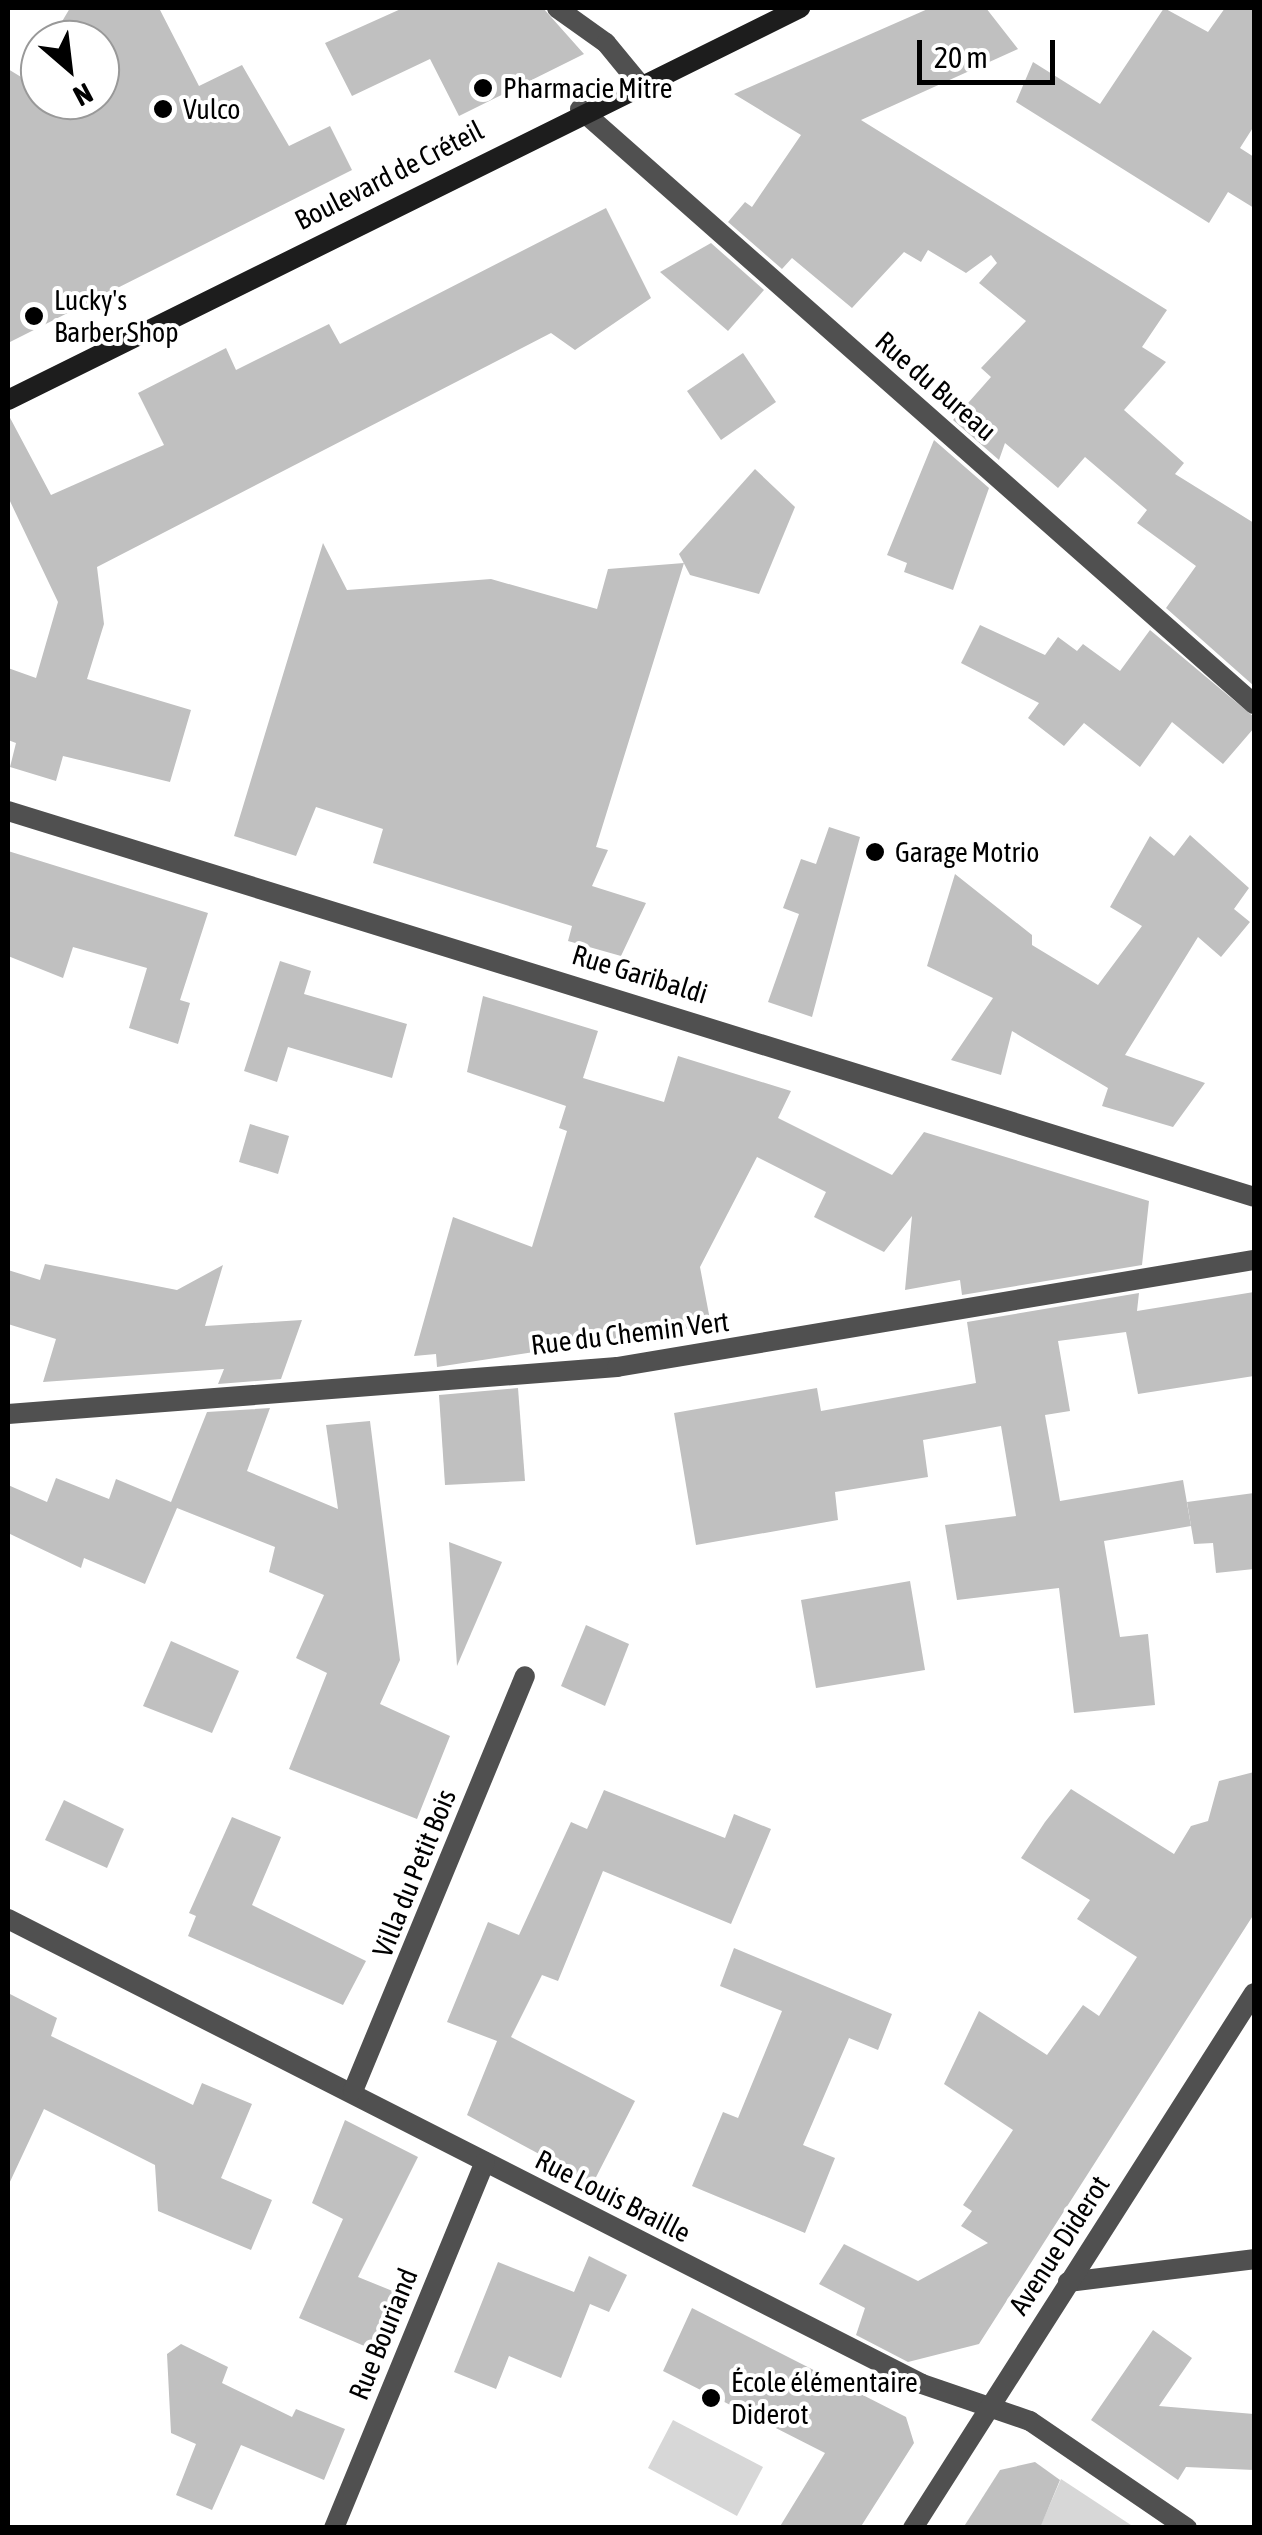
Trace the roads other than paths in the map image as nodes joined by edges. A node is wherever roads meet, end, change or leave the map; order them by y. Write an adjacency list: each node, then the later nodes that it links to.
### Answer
1 (557, 8): 3 (street)
2 (800, 8): 3 (main road, Boulevard de Créteil)
3 (638, 82): 4 (main road, Boulevard de Créteil)
4 (580, 110): 5 (main road, Boulevard de Créteil); 6 (street, Rue du Bureau)
5 (8, 400)
6 (1254, 704)
7 (8, 811): 8 (street, Rue Garibaldi)
8 (1254, 1196)
9 (1254, 1260): 10 (street, Rue du Chemin Vert)
10 (8, 1414)
11 (525, 1676): 14 (street, Villa du Petit Bois)
12 (8, 1919): 14 (street, Rue Louis Braille)
13 (1254, 1993): 17 (street, Avenue Diderot)
14 (353, 2092): 15 (street, Rue Louis Braille)
15 (485, 2162): 18 (street, Rue Louis Braille); 19 (street, Rue Bouriand)
16 (1254, 2258): 17 (street)
17 (1068, 2282): 18 (street, Avenue Diderot)
18 (990, 2407): 20 (street, Avenue Diderot); 21 (street, Rue Louis Braille)
19 (334, 2528)
20 (913, 2528)
21 (1187, 2528)

